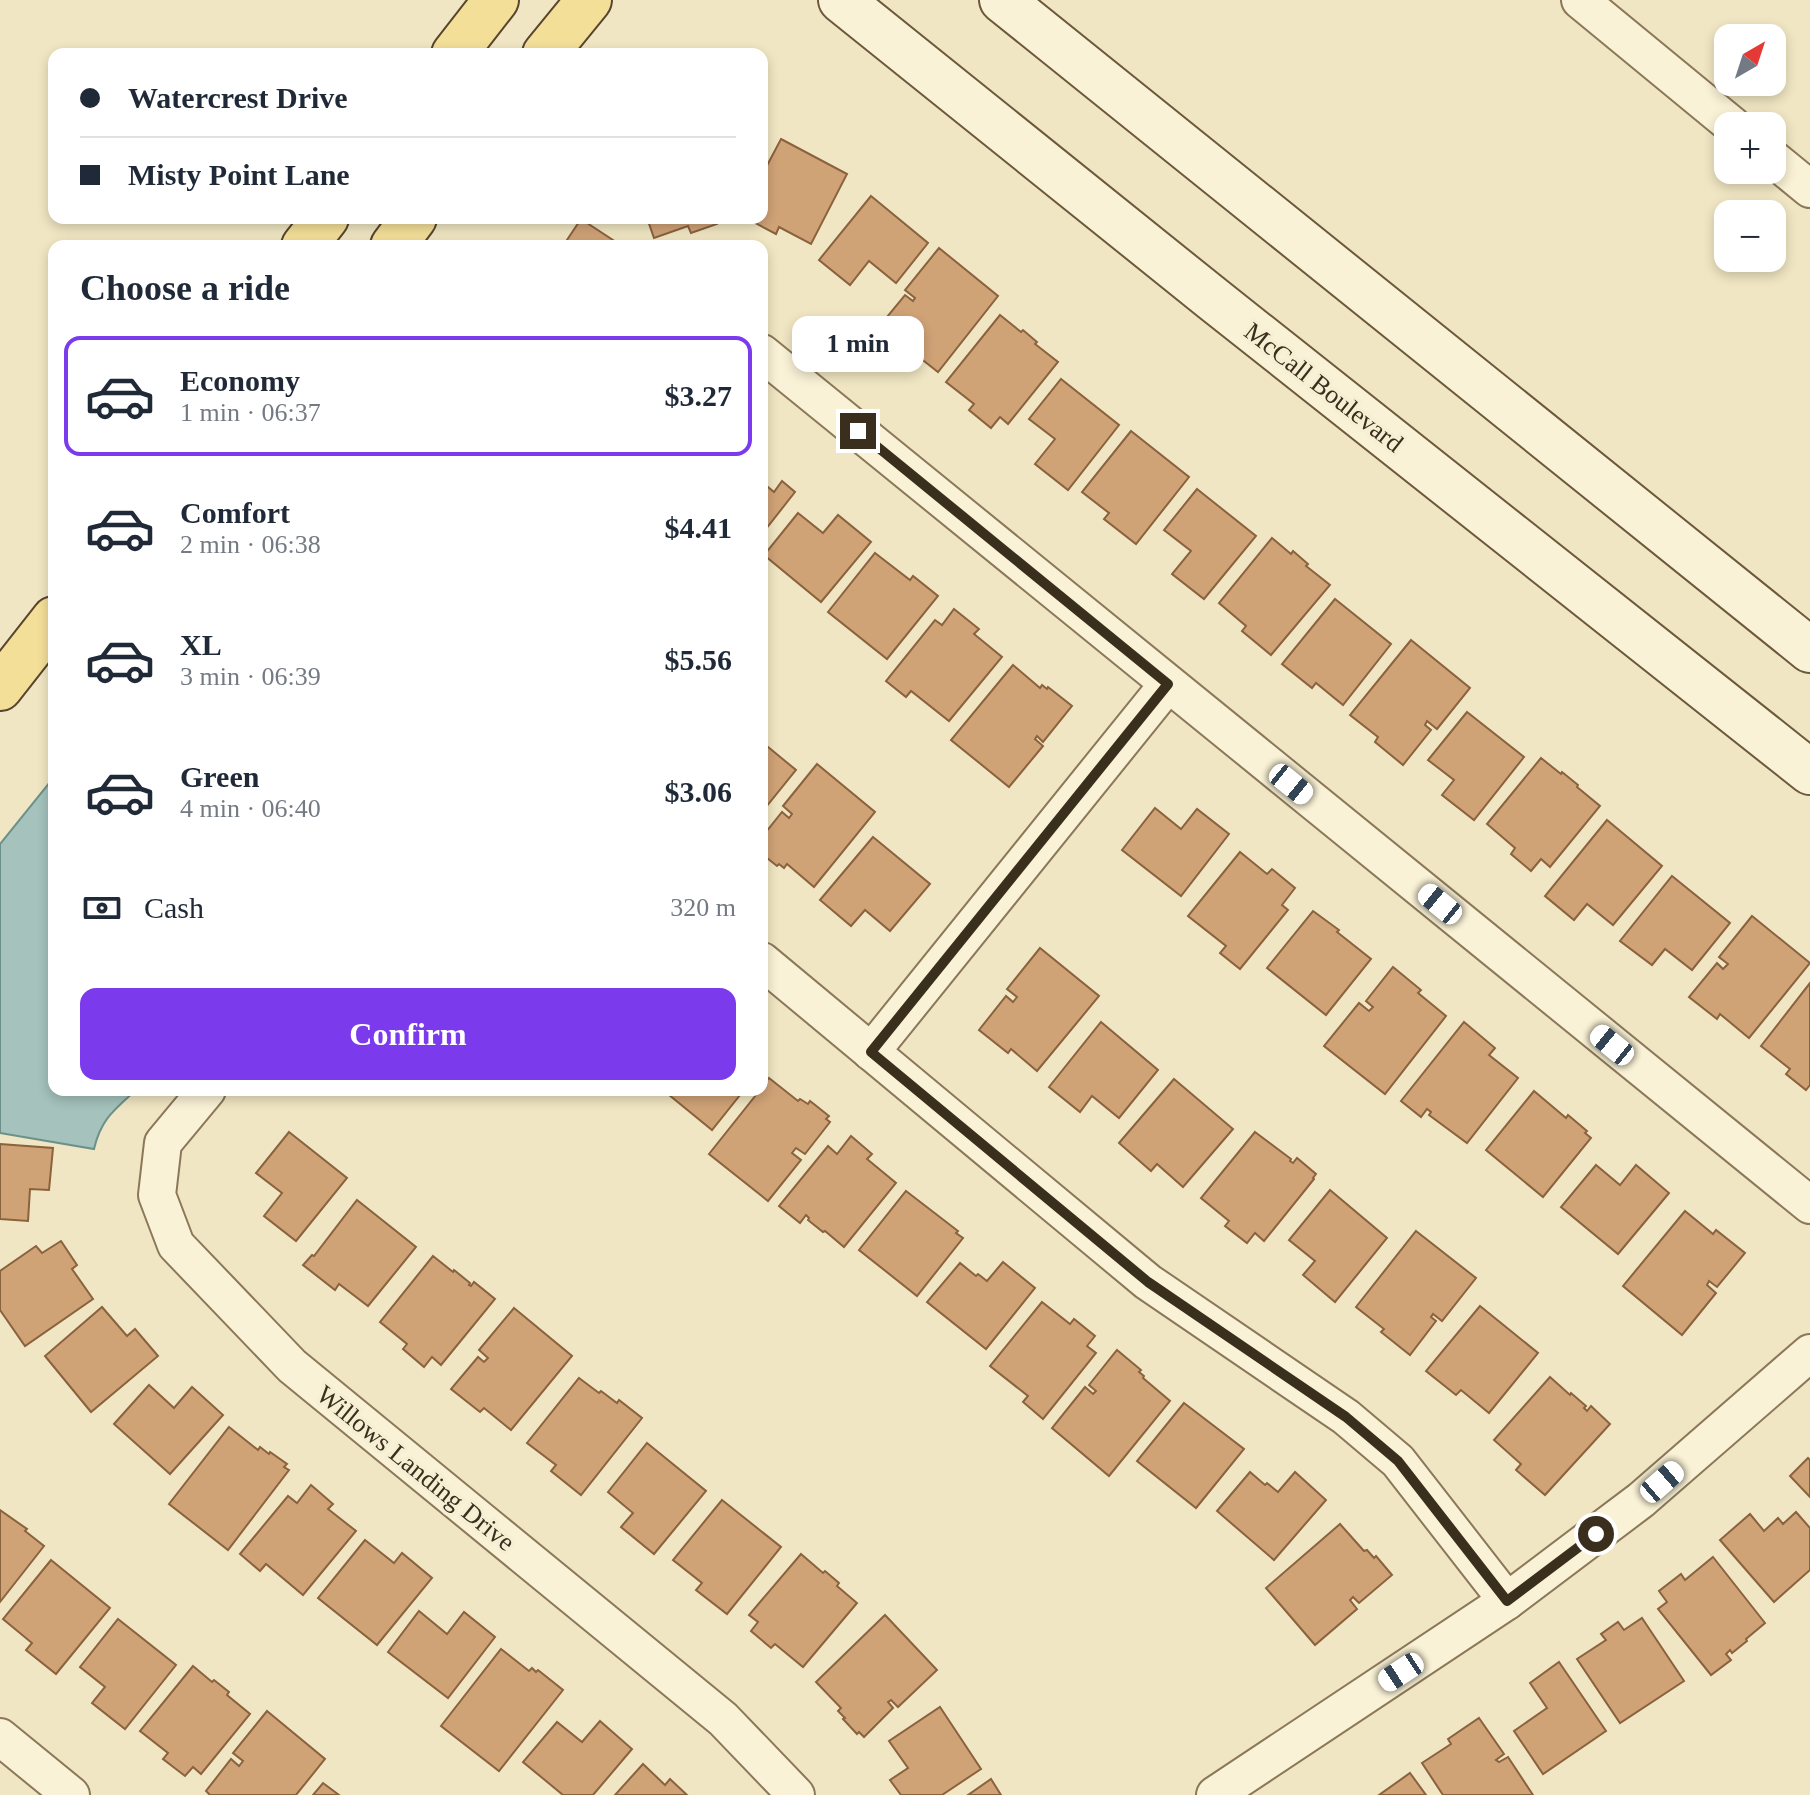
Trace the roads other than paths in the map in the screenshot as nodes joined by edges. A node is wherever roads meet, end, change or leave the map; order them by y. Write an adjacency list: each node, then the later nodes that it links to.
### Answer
1 (496, 0): 6 (main road)
2 (589, 0): 7 (main road)
3 (841, 0): 18 (main road, McCall Boulevard)
4 (1002, 0): 15 (main road)
5 (1580, 0): 8 (street)
6 (459, 48)
7 (550, 48)
8 (1716, 112)
9 (1786, 169): 10 (street)
10 (1810, 189)
11 (321, 224): 12 (main road)
12 (309, 240)
13 (768, 358): 16 (street)
14 (48, 627): 17 (main road)
15 (1810, 650)
16 (1168, 684): 20 (street); 22 (street)
17 (0, 688)
18 (1810, 772)
19 (768, 966): 20 (street)
20 (871, 1052): 24 (street)
21 (202, 1096): 28 (street, Willows Landing Drive)
22 (1810, 1205)
23 (1810, 1353): 24 (street)
24 (1507, 1601): 26 (street)
25 (4, 1748): 27 (street)
26 (1236, 1789)
27 (71, 1795)
28 (796, 1795)

